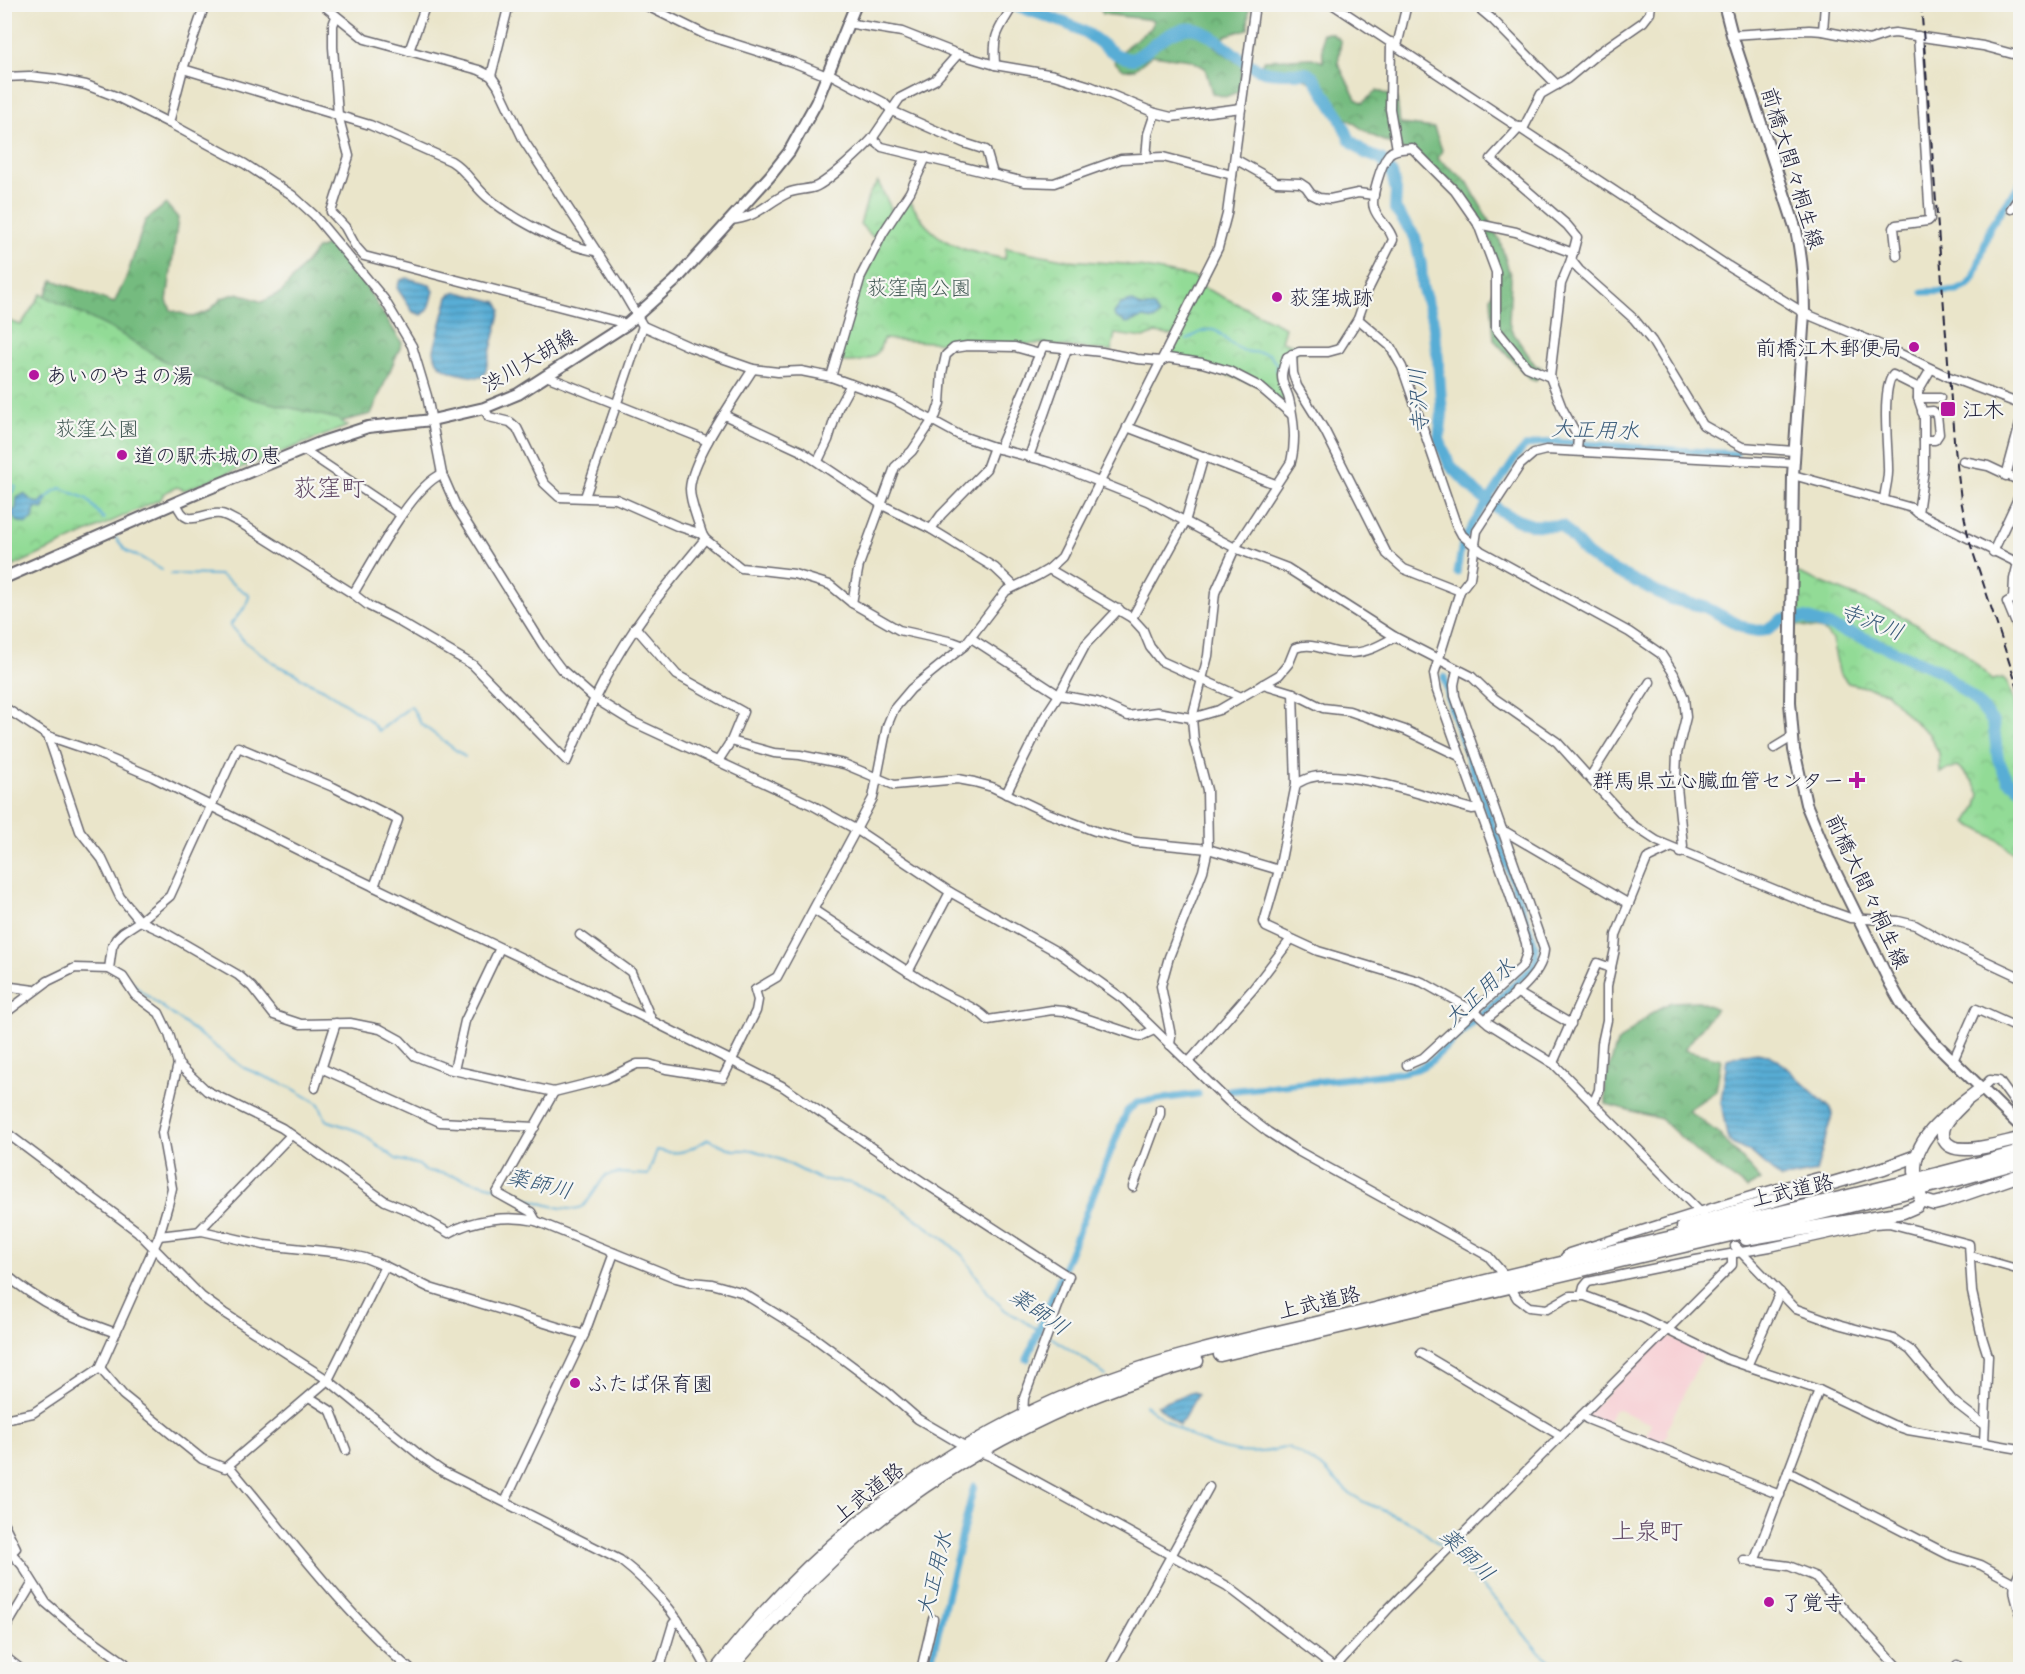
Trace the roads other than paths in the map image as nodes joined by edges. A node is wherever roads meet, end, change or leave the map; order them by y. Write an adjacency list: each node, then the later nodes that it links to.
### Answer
1 (8, 4): 16 (street)
2 (205, 4): 27 (street)
3 (322, 4): 17 (street)
4 (426, 4): 23 (street)
5 (509, 4): 29 (street)
6 (643, 4): 28 (street)
7 (856, 4): 18 (main road, 渋川大胡線)
8 (1255, 4): 32 (street)
9 (1332, 4): 22 (street)
10 (1407, 4): 22 (street)
11 (1474, 4): 31 (street)
12 (1652, 4): 31 (street)
13 (1725, 4): 20 (main road, 前橋大間々桐生線)
14 (1825, 4): 19 (street)
15 (1013, 7): 26 (street)
16 (4, 11)
17 (336, 17): 23 (street); 35 (street)
18 (847, 23): 24 (street); 28 (main road, 渋川大胡線)
19 (1823, 31): 20 (street); 21 (street)
20 (1732, 35): 55 (main road, 前橋大間々桐生線)
21 (1918, 36): 25 (street); 54 (street)
22 (1394, 44): 37 (street); 39 (street)
23 (409, 51): 29 (street)
24 (958, 54): 26 (street); 33 (street)
25 (2020, 56)
26 (995, 65): 34 (street)
27 (183, 69): 35 (street); 36 (street)
28 (828, 75): 33 (street); 48 (main road, 渋川大胡線)
29 (491, 76): 51 (street)
30 (4, 77): 36 (street)
31 (1557, 85): 37 (street)
32 (1241, 108): 34 (street); 42 (street)
33 (892, 111): 38 (street); 43 (street)
34 (1155, 113): 41 (street)
35 (338, 115): 50 (street); 51 (street)
36 (169, 123): 52 (street)
37 (1522, 128): 53 (street); 55 (street)
38 (872, 139): 40 (street); 48 (street)
39 (1397, 149): 45 (street); 49 (street)
40 (926, 157): 43 (street); 67 (street)
41 (1146, 158): 43 (street); 44 (street)
42 (1235, 159): 44 (street); 45 (street)
43 (993, 174)
44 (1232, 175): 63 (street)
45 (1374, 195): 57 (street)
46 (2020, 196): 47 (street)
47 (2011, 209)
48 (730, 220): 56 (main road, 渋川大胡線)
49 (1478, 224): 53 (street); 68 (street)
50 (356, 247): 52 (street); 58 (street)
51 (595, 251): 56 (street)
52 (348, 255): 78 (street)
53 (1572, 256): 68 (street); 89 (street)
54 (1897, 256)
55 (1804, 313): 65 (street); 89 (main road, 前橋大間々桐生線)
56 (638, 315): 58 (main road, 渋川大胡線); 59 (street)
57 (1358, 319): 62 (street); 108 (street)
58 (627, 324): 66 (main road, 渋川大胡線)
59 (643, 326): 64 (street); 73 (street)
60 (1067, 349): 61 (street); 63 (street); 88 (street)
61 (1040, 354): 79 (street); 85 (street)
62 (1292, 354): 76 (street); 115 (street)
63 (1161, 361): 76 (street); 81 (street)
64 (753, 369): 67 (street); 77 (street)
65 (1932, 369): 70 (street); 72 (street)
66 (546, 376): 73 (street); 74 (main road, 渋川大胡線)
67 (831, 377): 69 (street)
68 (1550, 377): 84 (street)
69 (851, 384): 79 (street); 90 (street)
70 (1919, 393): 71 (street); 75 (street); 100 (street)
71 (1940, 398)
72 (2020, 404)
73 (616, 405): 83 (street); 99 (street)
74 (484, 408): 78 (main road, 渋川大胡線); 99 (street)
75 (1922, 412): 82 (street); 82 (street)
76 (1292, 414): 97 (street)
77 (724, 415): 83 (street); 90 (street)
78 (432, 420): 86 (main road, 渋川大胡線); 92 (street)
79 (932, 420): 85 (street); 102 (street)
80 (2020, 424): 94 (street)
81 (1127, 427): 87 (street); 95 (street)
82 (1924, 440): 103 (street)
83 (708, 441): 107 (street)
84 (1578, 445): 89 (street); 108 (street)
85 (997, 448): 88 (street); 106 (street)
86 (304, 450): 101 (main road, 渋川大胡線); 104 (street)
87 (1204, 456): 97 (street); 105 (street)
88 (1029, 457): 95 (street)
89 (1794, 457): 93 (main road, 前橋大間々桐生線)
90 (818, 461): 102 (street)
91 (1963, 461): 94 (street)
92 (442, 474): 104 (street); 134 (street)
93 (1793, 475): 100 (street); 138 (main road, 前橋大間々桐生線)
94 (2006, 476): 96 (street)
95 (1100, 481): 105 (street); 112 (street)
96 (2020, 482)
97 (1275, 484): 109 (street)
98 (2020, 494): 110 (street)
99 (585, 497): 107 (street)
100 (1884, 500): 103 (street)
101 (177, 502): 113 (main road, 渋川大胡線); 116 (street)
102 (882, 505): 106 (street); 118 (street)
103 (1918, 513): 110 (street)
104 (401, 515): 116 (street)
105 (1185, 522): 109 (street); 120 (street)
106 (931, 529): 114 (street)
107 (703, 537): 118 (street); 121 (street)
108 (1472, 544): 115 (street); 153 (street)
109 (1235, 548): 123 (street); 128 (street)
110 (1993, 552): 111 (street)
111 (2019, 564): 117 (street)
112 (1049, 569): 114 (street); 119 (street)
113 (4, 578)
114 (1014, 586): 122 (street)
115 (1460, 591): 126 (street)
116 (353, 594): 134 (street)
117 (2017, 599): 125 (street)
118 (852, 603): 124 (street)
119 (1119, 609): 120 (street); 132 (street)
120 (1132, 618): 128 (street)
121 (635, 627): 134 (street); 139 (street)
122 (971, 638): 124 (street); 132 (street)
123 (1395, 638): 126 (street); 130 (street)
124 (964, 646): 144 (street)
125 (2020, 649)
126 (1437, 660): 127 (street); 141 (street)
127 (1457, 670): 143 (street); 150 (street)
128 (1202, 680): 133 (street); 136 (street)
129 (1650, 682): 143 (street)
130 (1263, 684): 131 (street); 133 (street)
131 (1293, 693): 141 (street); 145 (street)
132 (1059, 694): 136 (street); 146 (street)
133 (1241, 697): 136 (street)
134 (594, 698): 142 (street)
135 (4, 707): 137 (street)
136 (1191, 718): 152 (street)
137 (48, 736): 147 (street); 160 (street)
138 (1792, 737): 140 (main road, 前橋大間々桐生線); 140 (street)
139 (731, 741): 142 (street); 144 (street)
140 (1794, 750): 159 (main road, 前橋大間々桐生線)
141 (1461, 757): 148 (street)
142 (718, 761): 149 (street)
143 (1590, 777): 151 (street)
144 (878, 780): 146 (street); 149 (street)
145 (1296, 784): 148 (street); 154 (street)
146 (1006, 794): 152 (street)
147 (210, 805): 155 (street); 155 (street); 160 (street)
148 (1480, 808): 150 (street)
149 (857, 830): 156 (street); 158 (street)
150 (1495, 832): 157 (street); 170 (street); 172 (street)
151 (1670, 848): 153 (street); 157 (street)
152 (1208, 849): 154 (street); 178 (street)
153 (1682, 853): 159 (street)
154 (1279, 870): 162 (street)
155 (374, 887): 163 (street)
156 (950, 892): 166 (street); 177 (street)
157 (1629, 904): 164 (street)
158 (814, 910): 166 (street); 179 (street)
159 (1859, 919): 167 (street); 180 (main road, 前橋大間々桐生線)
160 (140, 921): 165 (street); 174 (street)
161 (580, 935): 173 (street)
162 (1291, 939): 172 (street); 181 (street)
163 (500, 948): 173 (street); 186 (street)
164 (1611, 968): 175 (street); 191 (street)
165 (109, 969): 169 (street); 183 (street)
166 (908, 972): 177 (street)
167 (2020, 977)
168 (4, 986): 169 (street)
169 (34, 990): 171 (street)
170 (1516, 993): 172 (street); 175 (street)
171 (4, 1014)
172 (1480, 1016): 182 (street); 184 (street)
173 (652, 1021): 179 (street)
174 (336, 1023): 185 (street); 186 (street)
175 (1571, 1024): 182 (street)
176 (2020, 1029): 180 (street)
177 (1154, 1030): 178 (street)
178 (1170, 1045): 181 (street)
179 (732, 1060): 189 (street); 232 (street)
180 (1953, 1061): 188 (main road, 前橋大間々桐生線)
181 (1188, 1063): 218 (street)
182 (1553, 1063): 191 (street)
183 (178, 1064): 197 (street); 208 (street)
184 (1407, 1065)
185 (321, 1068): 187 (street); 194 (street)
186 (454, 1070): 189 (street)
187 (315, 1088)
188 (1982, 1088): 190 (highway); 193 (street); 195 (main road, 前橋大間々桐生線)
189 (554, 1092): 194 (street)
190 (1964, 1103): 198 (highway); 199 (highway)
191 (1593, 1104): 205 (street)
192 (1160, 1109): 204 (street)
193 (2020, 1110)
194 (535, 1126): 206 (street)
195 (2020, 1126)
196 (4, 1131): 209 (street)
197 (291, 1135): 206 (street); 207 (street)
198 (2020, 1143): 213 (highway, 上武道路)
199 (1916, 1156): 201 (highway); 213 (highway)
200 (2020, 1162): 213 (highway, 上武道路)
201 (1915, 1172)
202 (2020, 1175): 213 (highway)
203 (1818, 1177): 205 (street)
204 (1133, 1186)
205 (1702, 1214): 214 (street)
206 (536, 1221): 211 (street)
207 (199, 1231): 208 (street); 215 (street)
208 (159, 1236): 209 (street)
209 (153, 1248): 222 (street); 227 (street)
210 (1736, 1251): 212 (street); 219 (street); 220 (street); 221 (street)
211 (615, 1253): 223 (street); 237 (street)
212 (1971, 1256): 216 (street); 234 (street)
213 (1606, 1258): 214 (highway, 上武道路); 218 (highway, 上武道路)
214 (1564, 1262): 218 (highway, 上武道路)
215 (385, 1266): 223 (street); 227 (street)
216 (2020, 1270)
217 (4, 1273): 222 (street)
218 (1507, 1281): 220 (street); 228 (highway, 上武道路)
219 (1780, 1292): 225 (street); 234 (street)
220 (1582, 1295): 221 (street)
221 (1667, 1329): 225 (street); 231 (street)
222 (116, 1333): 226 (street)
223 (584, 1335): 245 (street)
224 (1421, 1353): 235 (street)
225 (1747, 1366): 229 (street)
226 (100, 1368): 233 (street); 241 (street)
227 (328, 1380): 230 (street); 245 (street)
228 (1107, 1385): 232 (highway, 上武道路); 240 (highway, 上武道路)
229 (1819, 1390): 236 (street); 242 (street)
230 (309, 1397): 239 (street); 241 (street)
231 (1582, 1415): 235 (street); 244 (street)
232 (1023, 1416): 237 (highway, 上武道路)
233 (4, 1419)
234 (1984, 1425): 236 (street)
235 (1561, 1436): 258 (street)
236 (1984, 1442): 238 (street)
237 (968, 1446): 240 (street); 264 (highway, 上武道路)
238 (2020, 1449)
239 (346, 1450)
240 (981, 1451): 249 (street); 265 (highway, 上武道路)
241 (229, 1466): 261 (street)
242 (1788, 1472): 244 (street); 251 (street)
243 (1209, 1487): 249 (street)
244 (1779, 1495): 268 (street)
245 (506, 1502): 254 (street)
246 (4, 1524): 248 (street)
247 (4, 1545): 248 (street)
248 (12, 1552): 252 (street)
249 (1172, 1554): 258 (street); 267 (street)
250 (2020, 1571): 251 (street)
251 (2014, 1583): 253 (street)
252 (32, 1584): 256 (street); 260 (street)
253 (2020, 1612)
254 (677, 1619): 262 (street); 263 (street)
255 (933, 1619): 266 (street)
256 (4, 1631)
257 (4, 1656): 259 (street)
258 (1334, 1669)
259 (22, 1670)
260 (129, 1670)
261 (411, 1670)
262 (646, 1670)
263 (708, 1670)
264 (716, 1670)
265 (729, 1670)
266 (921, 1670)
267 (1108, 1670)
268 (1900, 1670)
269 (1954, 1670): 270 (street)
270 (1963, 1670)

